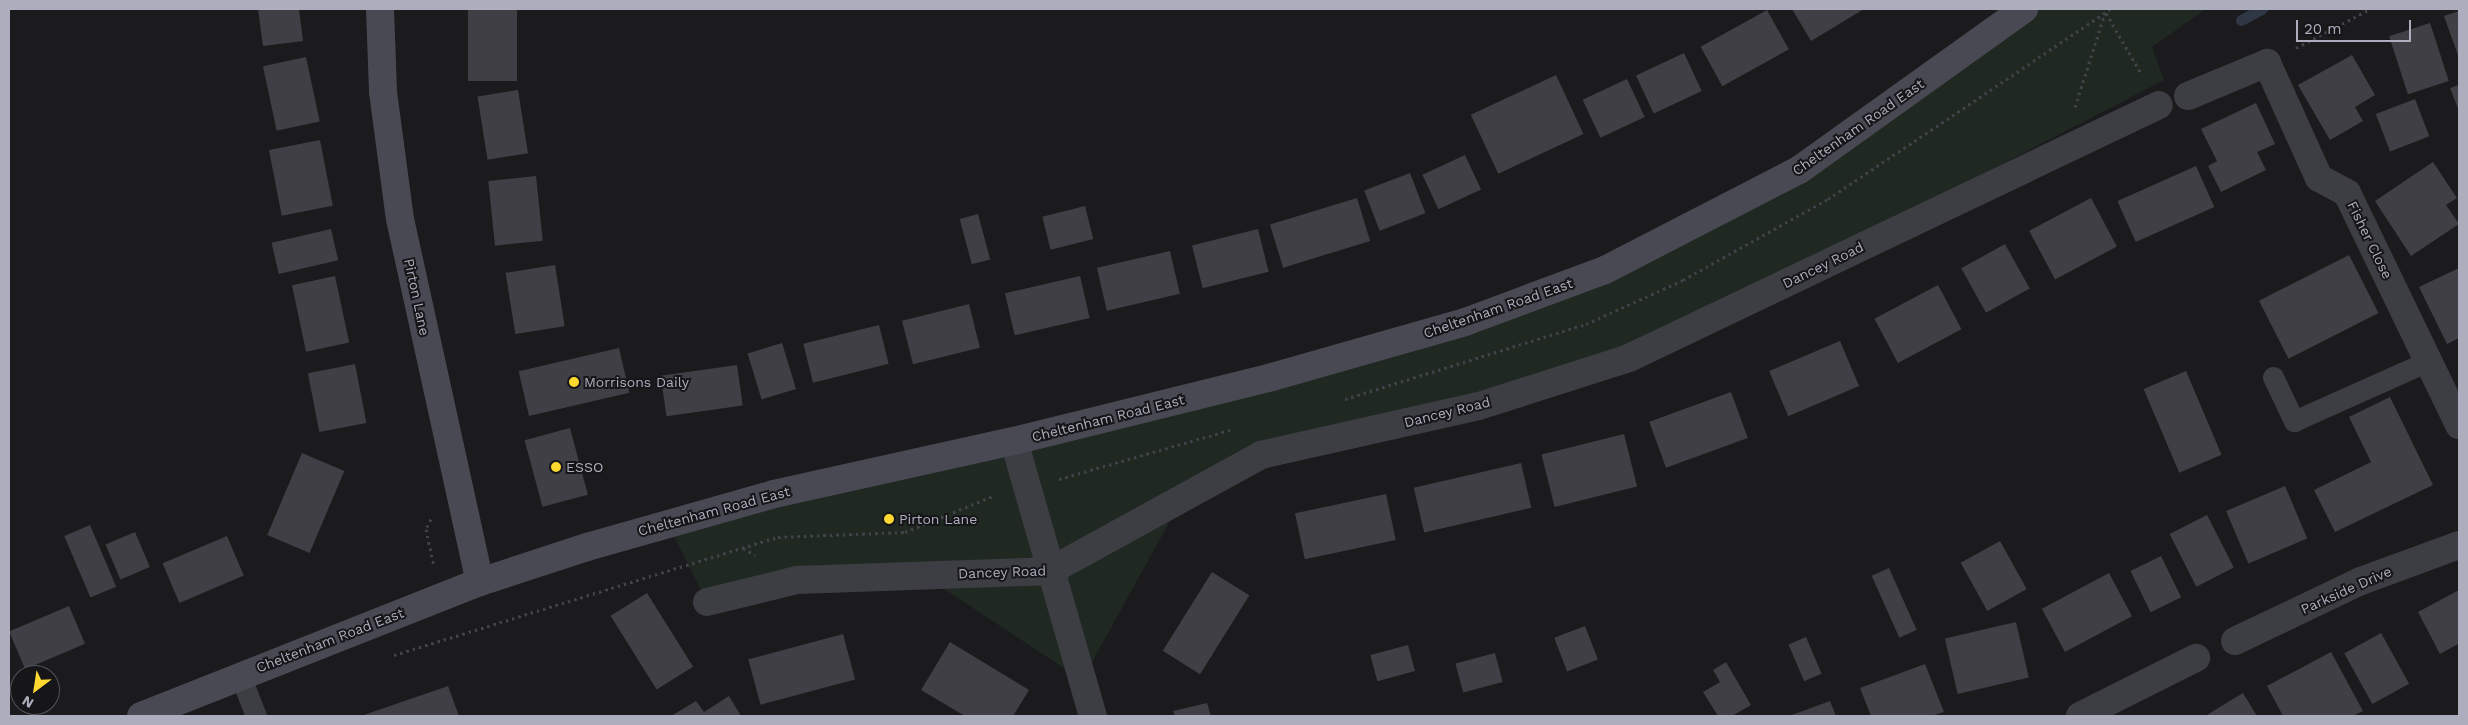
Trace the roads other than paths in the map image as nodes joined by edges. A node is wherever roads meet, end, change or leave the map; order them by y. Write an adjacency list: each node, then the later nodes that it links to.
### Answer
1 (380, 9): 11 (main road, Pirton Lane)
2 (2024, 9): 8 (main road, Cheltenham Road East)
3 (2188, 96): 5 (street, Fisher Close)
4 (2159, 105): 10 (street, Dancey Road)
5 (2428, 361): 6 (lane); 7 (street, Fisher Close)
6 (2273, 377)
7 (2459, 425)
8 (1014, 441): 10 (street); 11 (main road, Cheltenham Road East)
9 (2459, 545): 13 (street, Parkside Drive)
10 (1050, 572): 12 (street, Dancey Road); 18 (street)
11 (480, 582): 15 (main road, Cheltenham Road East)
12 (707, 602)
13 (2235, 640)
14 (2196, 658): 19 (street)
15 (240, 675): 16 (main road, Cheltenham Road East); 17 (lane)
16 (142, 716)
17 (256, 716)
18 (1093, 716)
19 (2080, 716)

